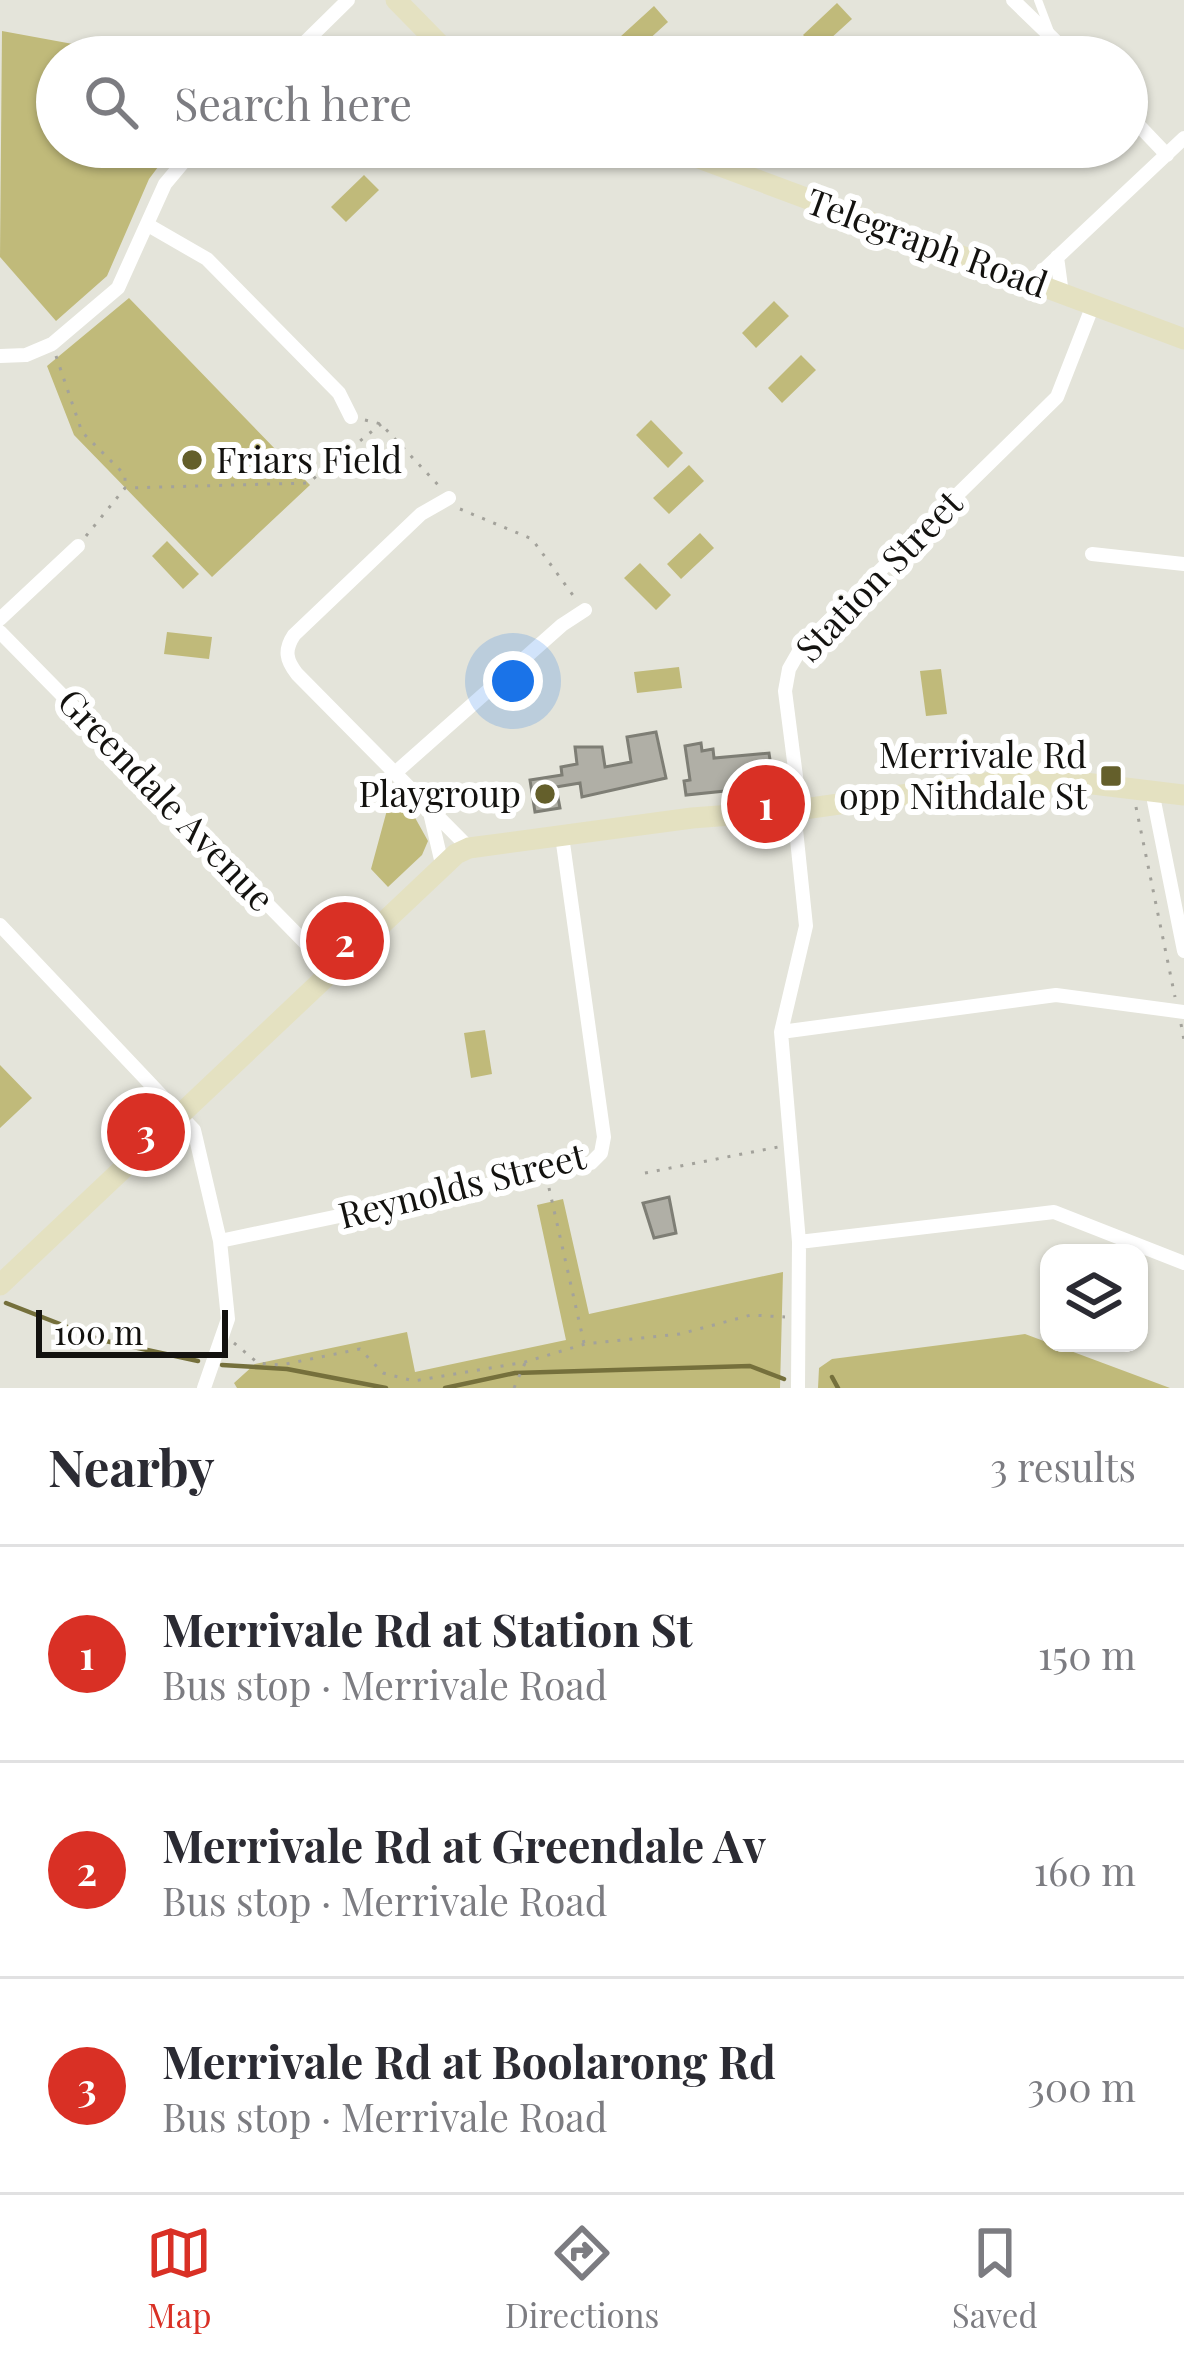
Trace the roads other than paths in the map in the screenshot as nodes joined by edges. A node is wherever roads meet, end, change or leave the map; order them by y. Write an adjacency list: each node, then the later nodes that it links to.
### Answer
1 (348, 0): 5 (street)
2 (396, 0): 6 (street)
3 (1013, 0): 7 (street)
4 (1037, 0): 8 (lane)
5 (311, 36)
6 (431, 36)
7 (1050, 36)
8 (1051, 36)
9 (1148, 135): 11 (street)
10 (1184, 138): 11 (street)
11 (1167, 155): 15 (street)
12 (178, 168): 14 (street)
13 (725, 168): 16 (street, Telegraph Road)
14 (148, 225): 20 (street); 21 (street)
15 (1057, 257): 16 (street); 17 (street)
16 (1031, 282): 17 (street, Telegraph Road)
17 (1062, 294): 18 (street, Telegraph Road)
18 (1093, 305): 19 (street, Telegraph Road); 33 (street, Station Street)
19 (1184, 340)
20 (0, 356)
21 (351, 417)
22 (449, 498): 29 (street)
23 (78, 546): 27 (street)
24 (1092, 554): 25 (street)
25 (1184, 563)
26 (584, 610): 29 (street)
27 (0, 619)
28 (0, 632): 39 (street, Greendale Avenue)
29 (395, 773): 32 (street)
30 (1184, 795): 31 (street)
31 (1144, 799): 33 (street); 38 (street)
32 (429, 810): 35 (street); 36 (street)
33 (797, 810): 34 (street); 41 (street, Station Street)
34 (562, 836): 35 (street); 43 (street, Reynolds Street)
35 (469, 848): 36 (street)
36 (442, 864): 39 (street)
37 (0, 925): 42 (street)
38 (1184, 951)
39 (331, 969): 42 (street)
40 (1181, 1011): 41 (street)
41 (782, 1032): 44 (street, Station Street)
42 (181, 1113): 43 (street); 46 (street)
43 (220, 1241): 47 (street)
44 (799, 1242): 45 (street); 48 (street, Station Street)
45 (1184, 1263)
46 (0, 1285)
47 (204, 1388)
48 (798, 1388)

